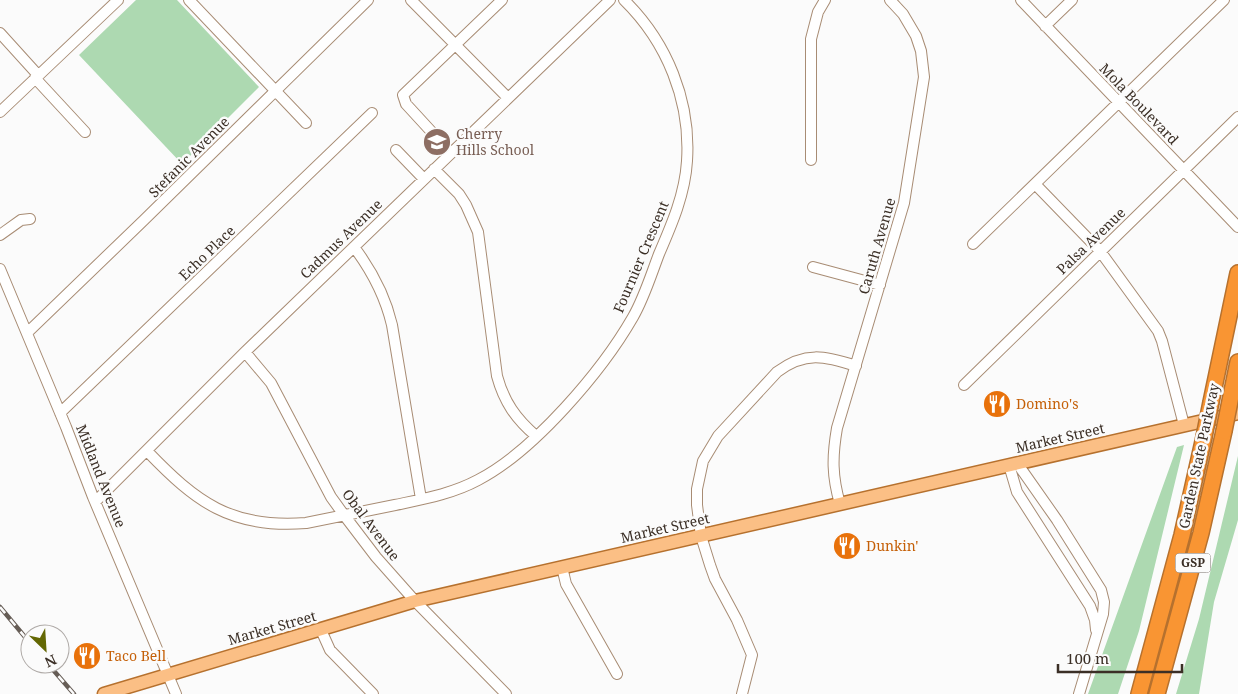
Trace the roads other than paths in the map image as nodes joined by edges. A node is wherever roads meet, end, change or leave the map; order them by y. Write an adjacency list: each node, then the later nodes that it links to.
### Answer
1 (118, 0): 16 (street)
2 (189, 0): 17 (street)
3 (368, 0): 17 (street, Stefanic Avenue)
4 (411, 0): 15 (street)
5 (502, 0): 15 (street)
6 (610, 0): 18 (street, Cadmus Avenue)
7 (624, 0): 50 (street, Fournier Crescent)
8 (825, 0): 27 (street)
9 (890, 0): 41 (street, Caruth Avenue)
10 (1020, 0): 13 (street, Mola Boulevard)
11 (1072, 0): 13 (street)
12 (1224, 0): 19 (street)
13 (1045, 26): 19 (street, Mola Boulevard)
14 (0, 33): 16 (street)
15 (456, 44): 18 (street); 26 (street)
16 (36, 77): 20 (street); 24 (street)
17 (276, 90): 23 (street); 42 (street, Stefanic Avenue)
18 (508, 98): 26 (street, Cadmus Avenue)
19 (1118, 102): 29 (street, Mola Boulevard); 31 (street)
20 (0, 112)
21 (372, 113): 47 (street, Echo Place)
22 (1238, 117): 29 (street, Palsa Avenue)
23 (306, 122)
24 (85, 132)
25 (396, 150): 30 (street)
26 (451, 153): 28 (street, Cadmus Avenue)
27 (811, 160)
28 (434, 169): 30 (street, Cadmus Avenue); 50 (street)
29 (1184, 170): 33 (street, Mola Boulevard); 37 (street, Palsa Avenue)
30 (424, 179): 36 (street, Cadmus Avenue)
31 (1035, 184): 35 (street); 37 (street)
32 (30, 219): 34 (street)
33 (1238, 227)
34 (0, 235)
35 (973, 244)
36 (354, 247): 43 (street, Cadmus Avenue); 53 (street)
37 (1100, 251): 46 (street, Palsa Avenue); 49 (street)
38 (812, 267): 41 (street)
39 (0, 269): 42 (street, Midland Avenue)
40 (1238, 274): 70 (highway, Garden State Parkway / GSP, bridge)
41 (880, 285): 45 (street, Caruth Avenue)
42 (28, 332): 47 (street, Midland Avenue)
43 (245, 352): 51 (street, Cadmus Avenue); 56 (street, Obal Avenue)
44 (1238, 362): 71 (highway, Garden State Parkway / GSP, bridge)
45 (856, 366): 55 (street, Caruth Avenue); 57 (street)
46 (964, 385)
47 (60, 413): 54 (street, Midland Avenue)
48 (1238, 413): 49 (main road, Market Street)
49 (1184, 425): 52 (main road, Market Street)
50 (536, 436): 53 (street, Fournier Crescent)
51 (147, 451): 54 (street, Cadmus Avenue); 56 (street, Fournier Crescent)
52 (1013, 464): 55 (main road, Market Street); 61 (street); 61 (street)
53 (421, 499): 56 (street, Fournier Crescent)
54 (95, 502): 63 (street, Midland Avenue)
55 (840, 504): 57 (main road, Market Street)
56 (344, 515): 59 (street, Obal Avenue)
57 (701, 536): 58 (main road, Market Street); 68 (street)
58 (562, 567): 59 (main road, Market Street); 62 (street)
59 (415, 601): 60 (main road, Market Street); 67 (street, Obal Avenue)
60 (321, 630): 63 (main road, Market Street); 66 (street)
61 (1097, 634): 69 (street)
62 (617, 674)
63 (168, 675): 64 (main road, Market Street); 65 (street, Midland Avenue)
64 (104, 694)
65 (176, 694)
66 (373, 694)
67 (506, 694)
68 (742, 694)
69 (1079, 694)
70 (1138, 694)
71 (1157, 694)

